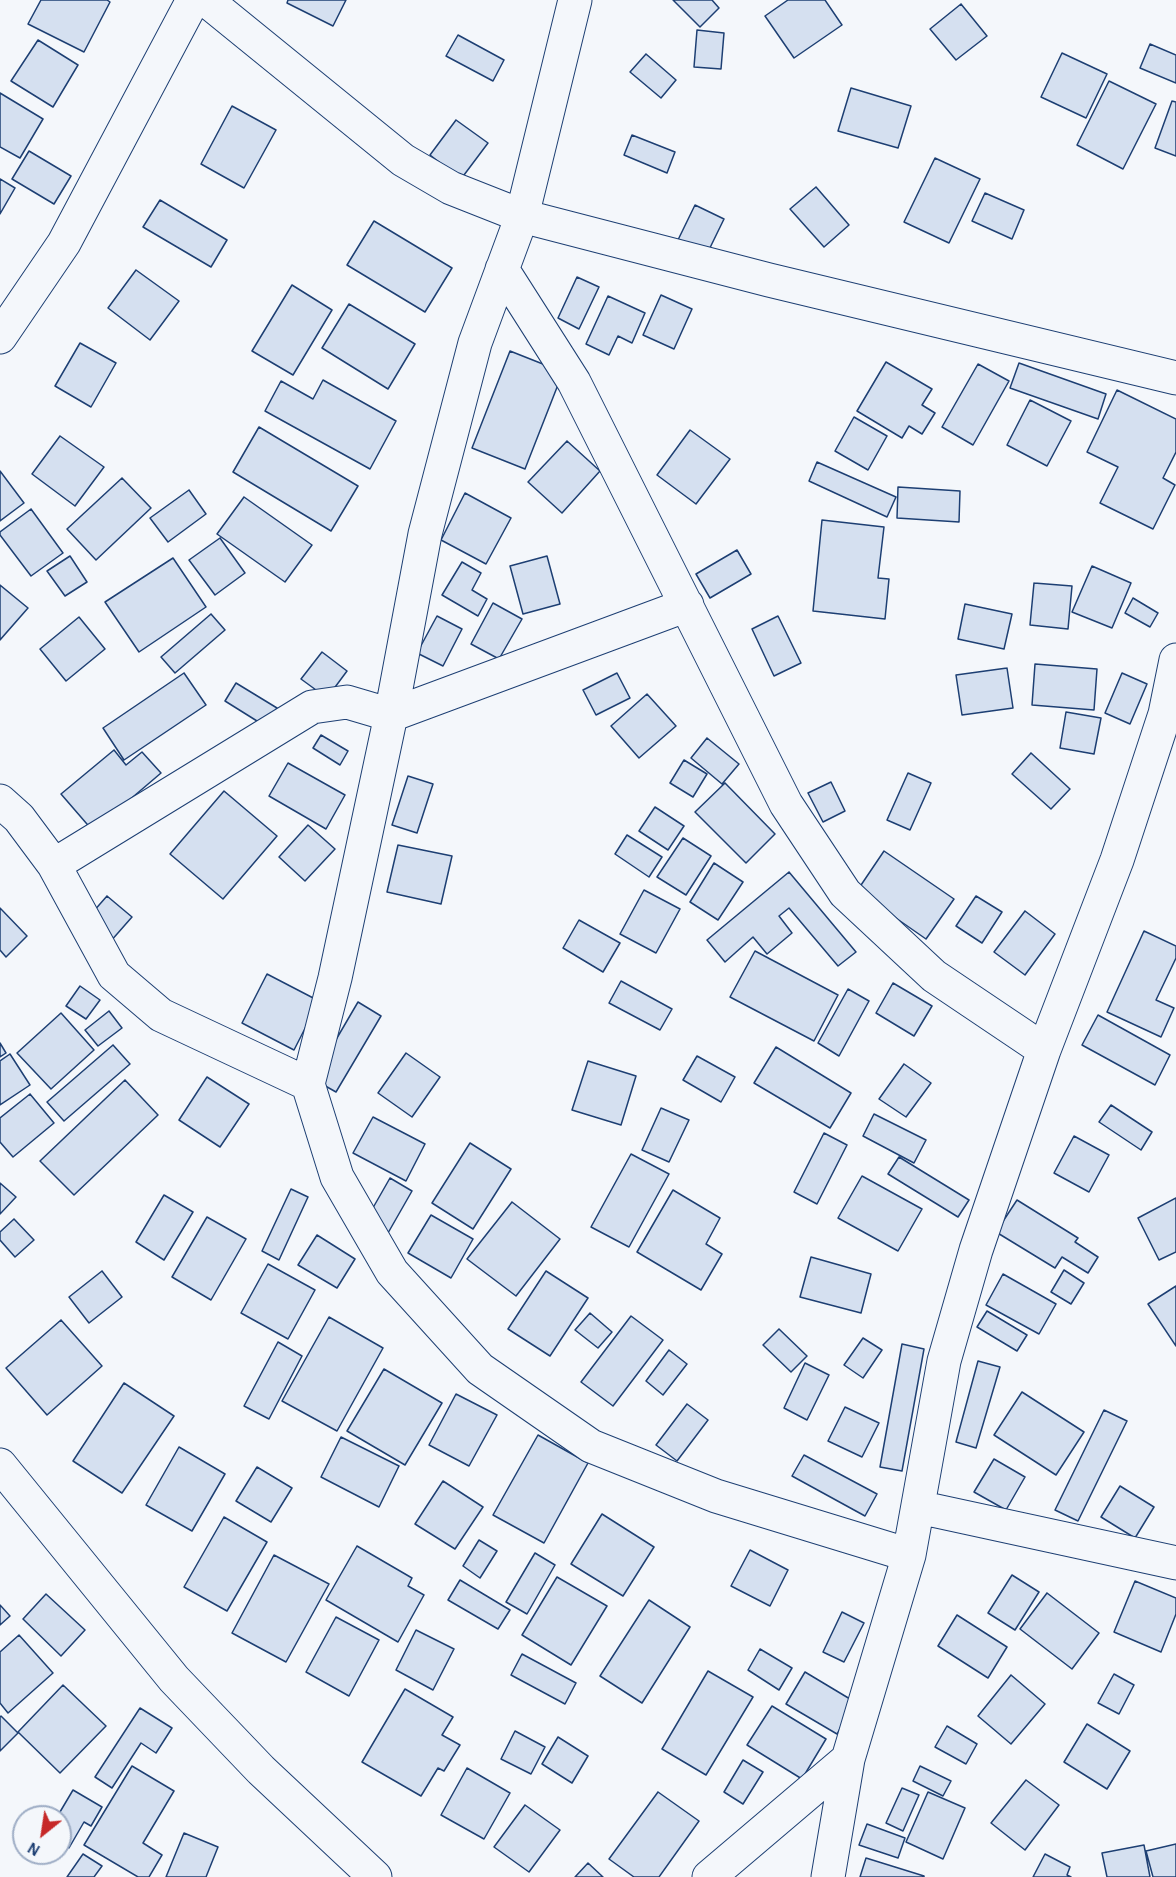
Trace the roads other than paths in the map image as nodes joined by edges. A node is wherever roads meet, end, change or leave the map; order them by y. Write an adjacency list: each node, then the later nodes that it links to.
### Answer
1 (193, 0): 6 (street)
2 (206, 0): 4 (street)
3 (574, 0): 4 (street)
4 (522, 216): 5 (street); 7 (street)
5 (502, 269): 8 (street); 10 (street)
6 (0, 337)
7 (1176, 378)
8 (687, 605): 10 (street); 13 (street)
9 (1176, 660): 13 (street)
10 (391, 715): 12 (street); 14 (street)
11 (0, 801): 12 (street)
12 (54, 865): 14 (street)
13 (1044, 1050): 16 (street)
14 (309, 1084): 17 (street)
15 (0, 1465): 20 (street)
16 (918, 1507): 17 (street); 18 (street)
17 (909, 1555): 19 (street)
18 (1176, 1563)
19 (848, 1759): 21 (street); 22 (street)
20 (375, 1877)
21 (709, 1877)
22 (828, 1877)

